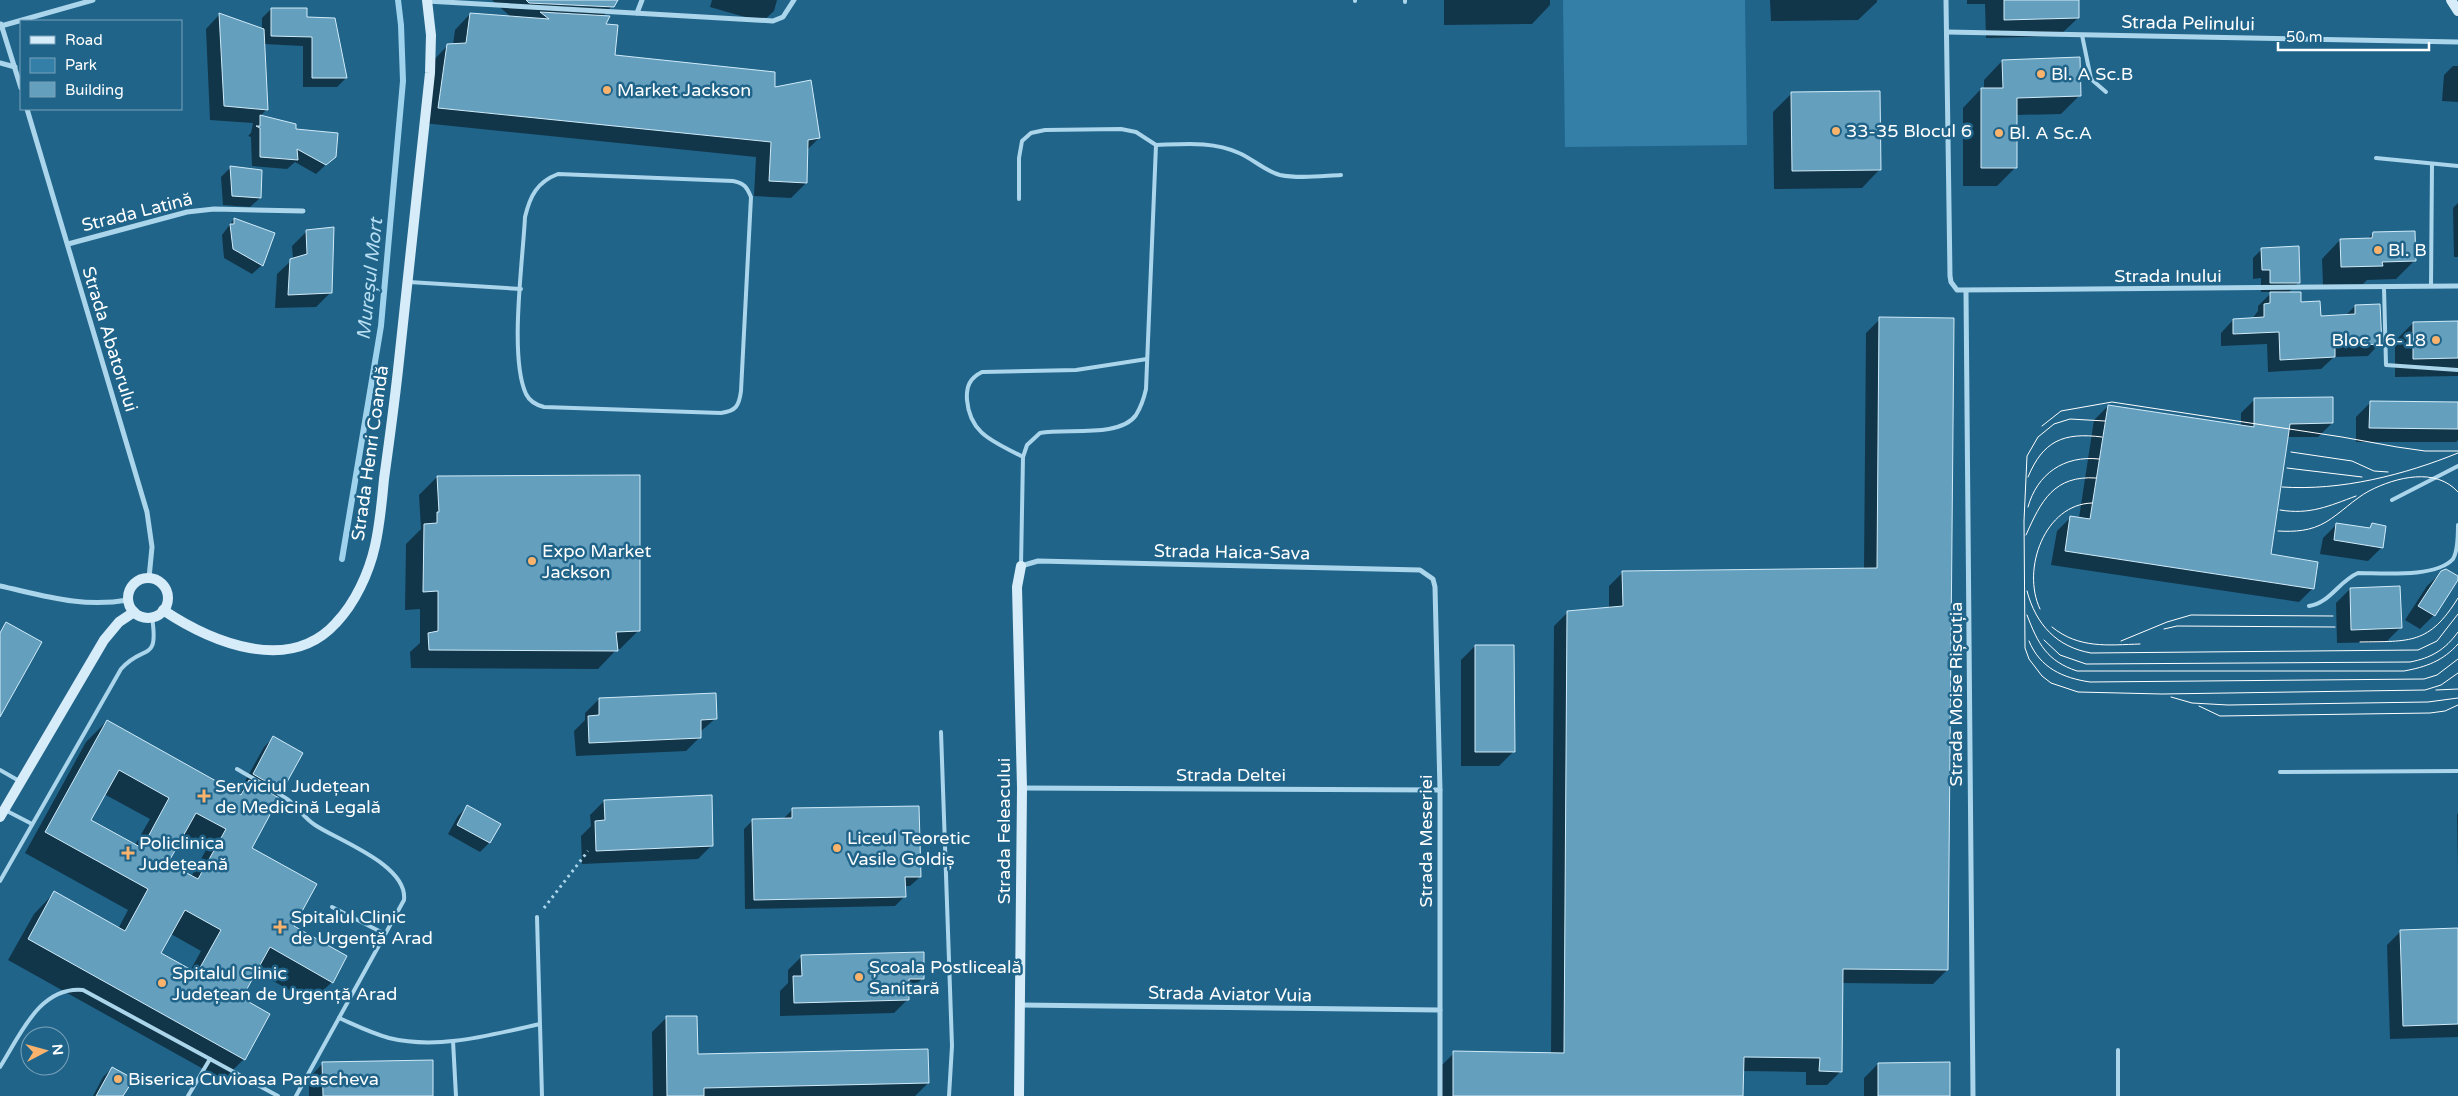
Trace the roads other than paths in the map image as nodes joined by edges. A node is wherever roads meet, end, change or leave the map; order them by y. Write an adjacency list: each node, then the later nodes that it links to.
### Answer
1 (93, 0): 9 (street)
2 (642, 0): 8 (street)
3 (794, 0): 8 (street)
4 (1946, 0): 10 (street)
5 (2451, 0): 7 (street)
6 (427, 1): 8 (street); 26 (street, Strada Henri Coandă)
7 (2458, 11)
8 (637, 13)
9 (1, 24): 14 (street)
10 (1947, 32): 11 (street, Strada Pelinului); 31 (street, Strada Inului)
11 (2082, 35): 12 (street, Strada Pelinului); 16 (lane)
12 (2458, 42)
13 (0, 63): 14 (street)
14 (15, 67): 15 (street)
15 (20, 84)
16 (2106, 92)
17 (27, 110): 25 (street, Strada Abatorului)
18 (1156, 145): 22 (lane); 23 (lane); 32 (lane)
19 (2376, 158): 20 (lane)
20 (2432, 164): 21 (lane); 27 (lane)
21 (2458, 166)
22 (1341, 175)
23 (1019, 198)
24 (303, 211): 25 (street, Strada Latină)
25 (68, 244): 39 (street, Strada Abatorului)
26 (407, 282): 30 (lane); 44 (street, Strada Henri Coandă)
27 (2431, 286): 28 (street, Strada Inului); 29 (street, Strada Inului)
28 (2458, 286)
29 (2384, 288): 31 (street, Strada Inului); 33 (lane)
30 (521, 289): 30 (lane)
31 (1966, 291): 77 (street, Strada Moise Rișcuția)
32 (1148, 359): 34 (lane); 34 (lane)
33 (2458, 370)
34 (1023, 457): 38 (lane)
35 (2458, 466): 36 (lane)
36 (2392, 500)
37 (2458, 525): 43 (lane)
38 (1021, 566): 41 (street, Strada Haica-Sava); 53 (street, Strada Feleacului)
39 (149, 578): 42 (street); 44 (street)
40 (0, 586): 42 (street)
41 (1436, 587): 54 (street, Strada Meseriei)
42 (128, 600): 45 (street)
43 (2309, 606)
44 (163, 610): 46 (street)
45 (134, 612): 46 (street); 52 (street)
46 (152, 617): 56 (lane)
47 (941, 732): 74 (lane)
48 (237, 769): 60 (lane)
49 (0, 770): 52 (lane)
50 (2458, 770): 51 (lane)
51 (2280, 772)
52 (20, 782): 55 (street)
53 (1022, 788): 54 (street, Strada Deltei); 61 (street, Strada Feleacului)
54 (1440, 790): 62 (street, Strada Meseriei)
55 (2, 813): 56 (lane)
56 (32, 824): 57 (lane)
57 (0, 881)
58 (332, 908): 60 (lane)
59 (536, 917): 64 (lane)
60 (385, 934): 63 (lane)
61 (1020, 1005): 62 (street, Strada Aviator Vuia); 75 (street, Strada Feleacului)
62 (1440, 1010): 76 (street, Strada Meseriei)
63 (339, 1018): 65 (lane); 71 (lane)
64 (540, 1024): 65 (lane); 73 (lane)
65 (453, 1042): 72 (lane)
66 (2118, 1050): 78 (lane)
67 (210, 1059): 68 (lane); 69 (lane); 70 (lane)
68 (0, 1067)
69 (188, 1096)
70 (278, 1096)
71 (296, 1096)
72 (456, 1096)
73 (542, 1096)
74 (948, 1096)
75 (1019, 1096)
76 (1440, 1096)
77 (1973, 1096)
78 (2118, 1096)

